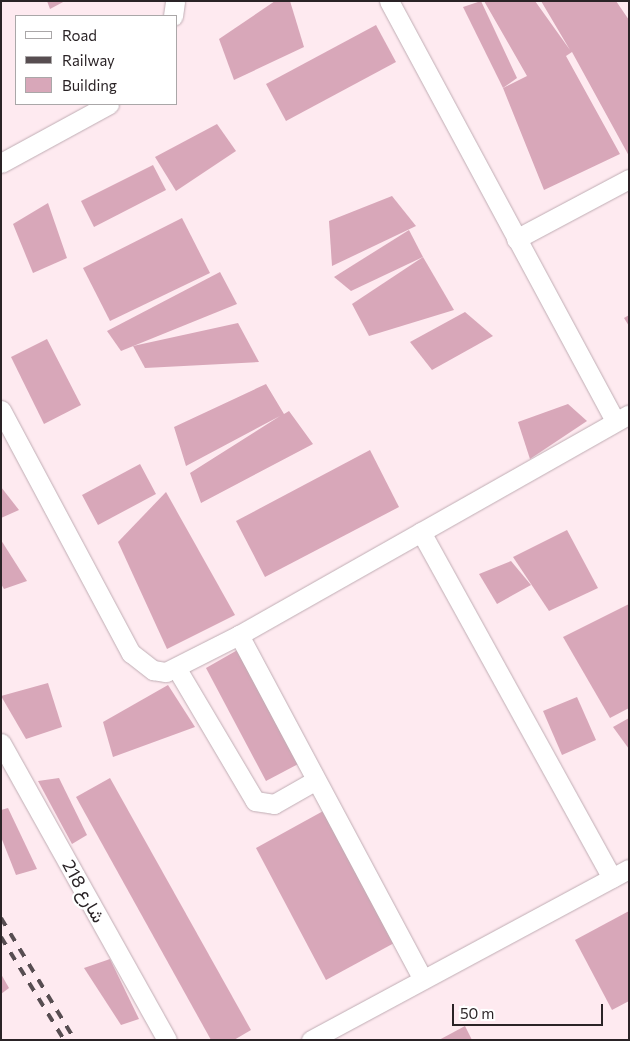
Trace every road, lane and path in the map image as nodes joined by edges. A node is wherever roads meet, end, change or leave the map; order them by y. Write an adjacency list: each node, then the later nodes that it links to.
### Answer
1 (175, 1): 3 (street)
2 (389, 1): 7 (street)
3 (173, 15)
4 (107, 105): 5 (street)
5 (1, 163)
6 (629, 179): 7 (street)
7 (516, 239): 9 (street)
8 (1, 410): 12 (street)
9 (622, 418): 10 (street)
10 (420, 532): 11 (street); 16 (street)
11 (239, 635): 12 (street); 14 (street)
12 (177, 669): 14 (street)
13 (1, 743): 18 (street, شارع 218)
14 (316, 780): 17 (street)
15 (629, 869): 16 (street)
16 (612, 878): 17 (street)
17 (423, 979): 19 (street)
18 (167, 1040)
19 (311, 1040)

